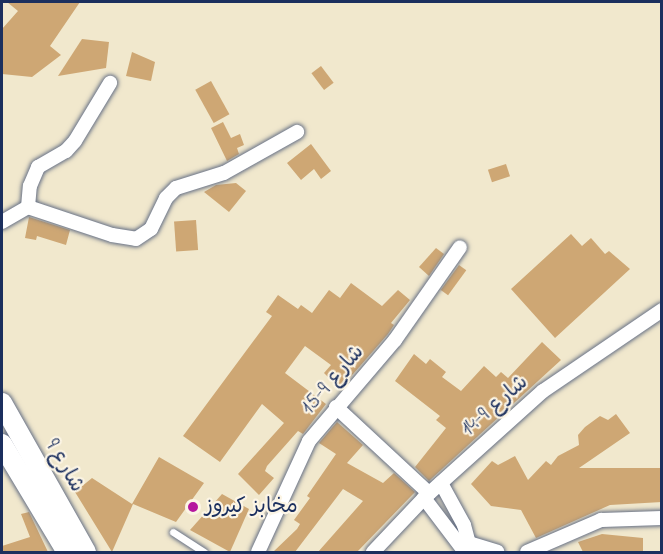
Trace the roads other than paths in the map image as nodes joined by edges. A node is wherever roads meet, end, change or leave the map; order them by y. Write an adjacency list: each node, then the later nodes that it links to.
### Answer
1 (110, 83): 3 (street)
2 (297, 132): 3 (street)
3 (28, 207): 4 (street)
4 (2, 222)
5 (460, 247): 8 (street, شارع 9-15)
6 (662, 310): 10 (street, شارع 9-14)
7 (2, 403): 16 (main road, شارع 9)
8 (336, 407): 11 (street); 18 (street, شارع 9-15)
9 (2, 444): 15 (main road)
10 (441, 483): 11 (street, شارع 9-14); 14 (street)
11 (427, 496): 14 (street); 19 (street, شارع 9-14)
12 (662, 518): 21 (street)
13 (173, 532): 17 (lane)
14 (466, 547): 20 (street)
15 (67, 552)
16 (86, 552)
17 (204, 552)
18 (258, 552)
19 (373, 552)
20 (497, 552)
21 (527, 552)

